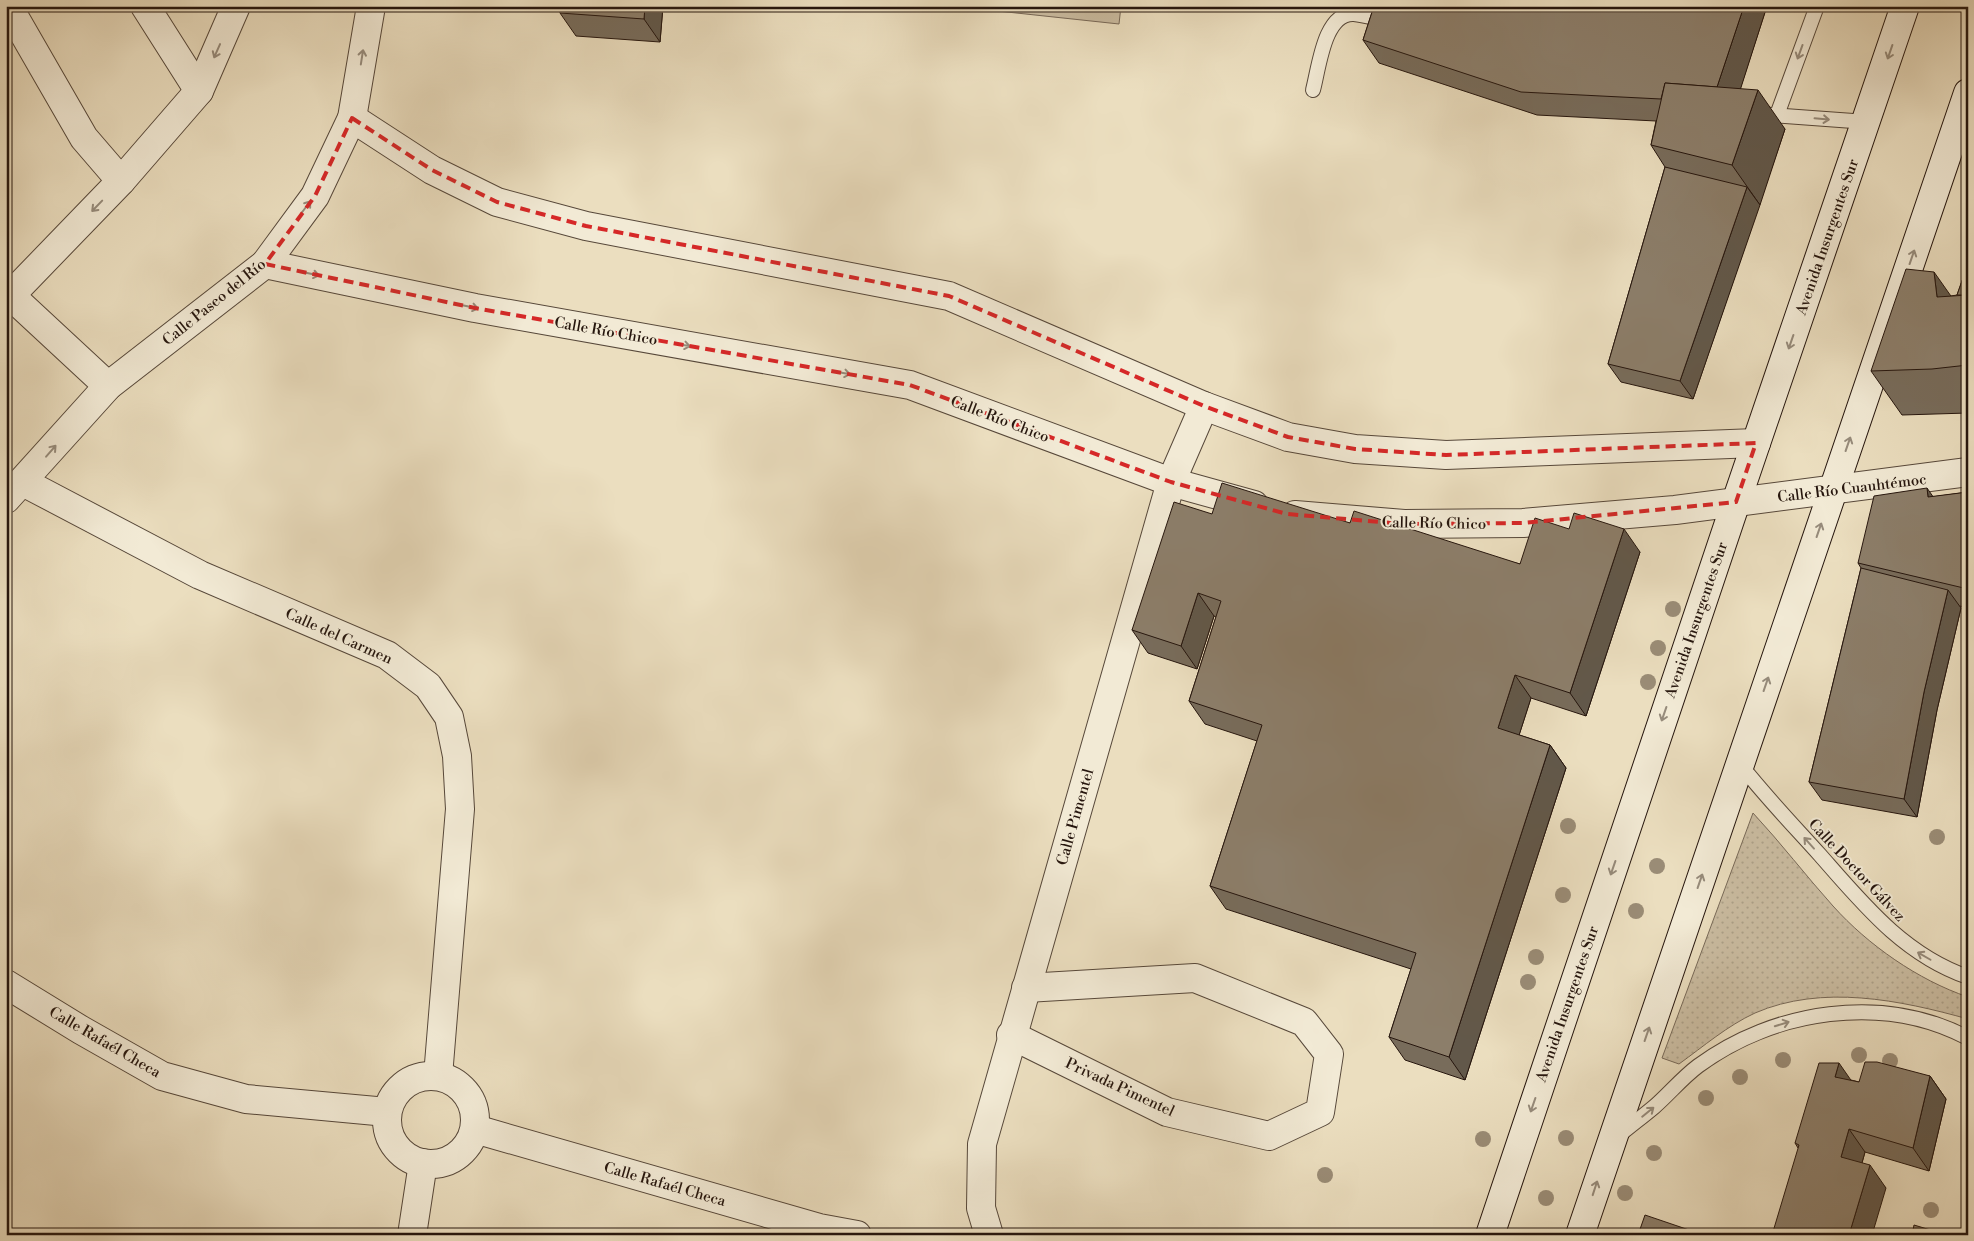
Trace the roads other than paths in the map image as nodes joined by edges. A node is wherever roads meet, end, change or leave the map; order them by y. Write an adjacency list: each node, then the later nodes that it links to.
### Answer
1 (8, 6): 15 (street)
2 (145, 6): 9 (street)
3 (236, 6): 9 (street, one-way to 9)
4 (371, 6): 13 (street, Calle Paseo del Río, one-way to 4)
5 (1817, 6): 12 (lane, one-way to 12)
6 (1906, 6): 14 (street, Avenida Insurgentes Sur, one-way to 14)
7 (1392, 22): 8 (lane)
8 (1313, 90)
9 (199, 91): 15 (street)
10 (1968, 93): 23 (street, one-way to 10)
11 (1742, 113): 12 (lane)
12 (1777, 115): 14 (lane, one-way to 14)
13 (352, 118): 16 (street, Calle Paseo del Río, one-way to 13); 19 (street)
14 (1867, 122): 20 (street, Avenida Insurgentes Sur, one-way to 20)
15 (121, 181): 17 (street, one-way to 17)
16 (265, 264): 18 (street, Calle Paseo del Río); 22 (street, Calle Río Chico, one-way to 22)
17 (8, 298): 18 (street)
18 (108, 386): 24 (street, Calle Paseo del Río, one-way to 18)
19 (1201, 412): 20 (street); 22 (street, Calle Pimentel)
20 (1756, 443): 25 (street, Avenida Insurgentes Sur)
21 (1968, 472): 23 (street, Calle Río Cuauhtémoc)
22 (1174, 474): 25 (street, Calle Río Chico); 29 (street, Calle Pimentel)
23 (1832, 490): 25 (street, Calle Río Cuauhtémoc); 26 (street, one-way to 23)
24 (15, 491): 34 (street, Calle del Carmen)
25 (1736, 502): 42 (street, Avenida Insurgentes Sur, one-way to 42)
26 (1740, 764): 27 (lane, Calle Doctor Gálvez, one-way to 26); 37 (street, one-way to 26)
27 (1968, 977)
28 (6, 984): 35 (street, Calle Rafaél Checa)
29 (1026, 988): 32 (street, Calle Pimentel); 32 (street, Privada Pimentel)
30 (1942, 1024): 31 (lane); 33 (lane); 37 (lane, one-way to 30)
31 (1968, 1032)
32 (1011, 1036): 41 (street, Calle Pimentel)
33 (1968, 1038)
34 (438, 1076): 35 (street); 36 (street)
35 (387, 1112): 38 (street)
36 (475, 1130): 38 (street); 40 (street, Calle Rafaél Checa)
37 (1610, 1143): 43 (street, one-way to 37)
38 (423, 1163): 39 (street)
39 (412, 1235)
40 (857, 1235)
41 (989, 1235)
42 (1490, 1235)
43 (1580, 1235)

